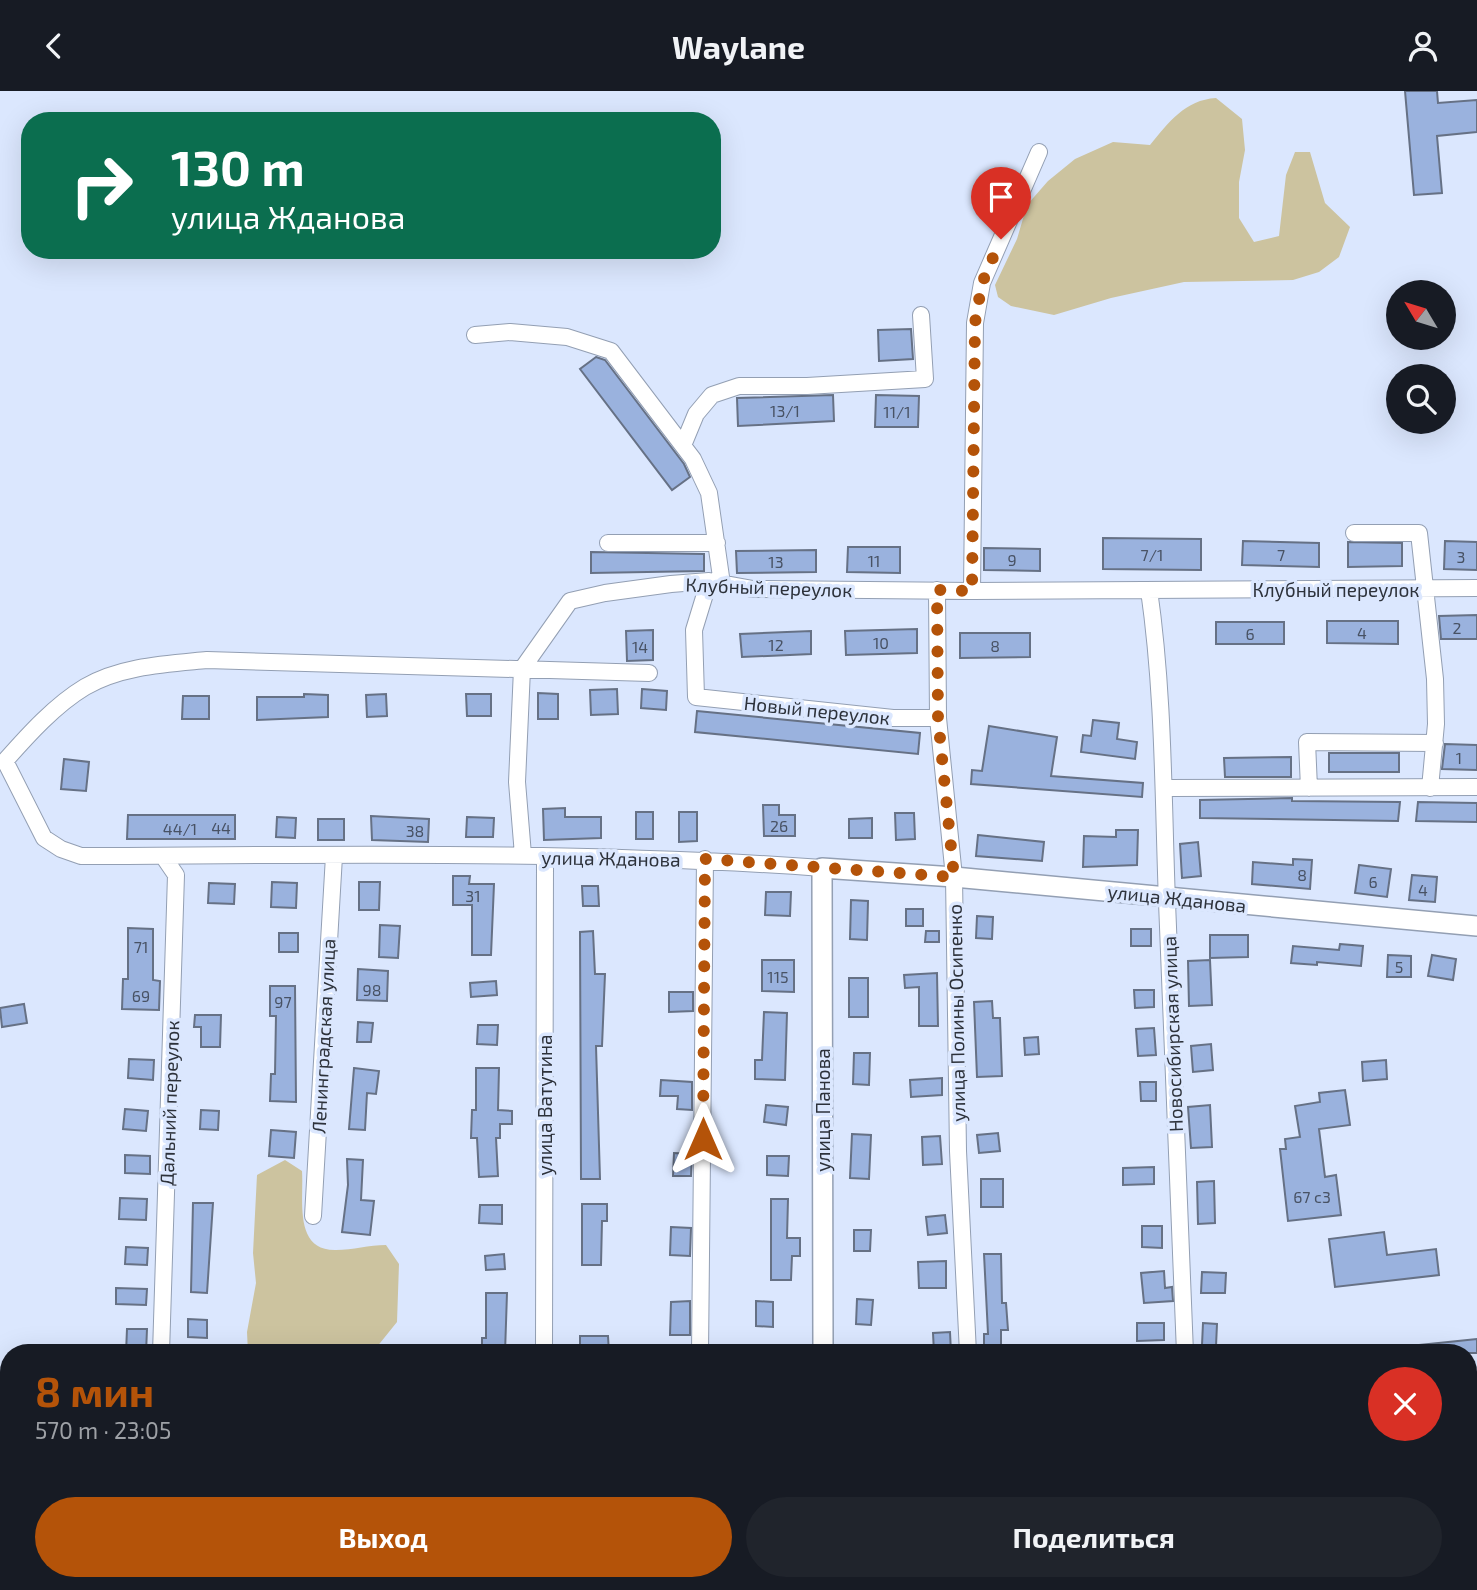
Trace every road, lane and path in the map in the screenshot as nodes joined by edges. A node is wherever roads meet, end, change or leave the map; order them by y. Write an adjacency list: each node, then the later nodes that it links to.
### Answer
1 (1039, 152): 13 (street)
2 (921, 315): 4 (street)
3 (475, 335): 4 (street)
4 (684, 443): 7 (street)
5 (1354, 533): 9 (street)
6 (608, 543): 7 (street)
7 (717, 543): 8 (street)
8 (715, 582): 11 (street, Клубный переулок); 14 (street, Клубный переулок); 16 (street, Новый переулок)
9 (1423, 588): 10 (street, Клубный переулок); 12 (street, Клубный переулок); 17 (street)
10 (1477, 588)
11 (937, 590): 13 (street, Клубный переулок); 16 (street, улица Полины Осипенко)
12 (1149, 590): 13 (street, Клубный переулок); 20 (street, Новосибирская улица)
13 (972, 591)
14 (522, 669): 15 (street); 23 (street); 24 (street, улица Жданова)
15 (649, 673)
16 (938, 718): 30 (street, улица Полины Осипенко)
17 (1434, 743): 18 (street); 21 (street)
18 (1430, 787): 19 (street); 21 (street)
19 (1477, 787)
20 (1165, 788): 21 (street); 31 (street, Новосибирская улица)
21 (1309, 788)
22 (199, 855): 24 (street, улица Жданова); 25 (street, улица Жданова); 29 (street)
23 (523, 855): 25 (street, улица Жданова); 26 (street, улица Жданова)
24 (163, 856): 29 (street)
25 (334, 856): 33 (street, Ленинградская улица)
26 (545, 857): 27 (street, улица Жданова); 35 (street, улица Ватутина)
27 (705, 859): 28 (street, улица Жданова); 36 (street)
28 (822, 868): 30 (main road, улица Жданова); 37 (main road, улица Панова)
29 (176, 875): 34 (street, Дальний переулок)
30 (954, 877): 31 (main road, улица Жданова); 38 (street, улица Полины Осипенко)
31 (1167, 898): 32 (main road, улица Жданова); 39 (street, Новосибирская улица)
32 (1477, 926)
33 (313, 1216)
34 (161, 1344)
35 (544, 1344)
36 (700, 1344)
37 (823, 1344)
38 (968, 1344)
39 (1185, 1344)

